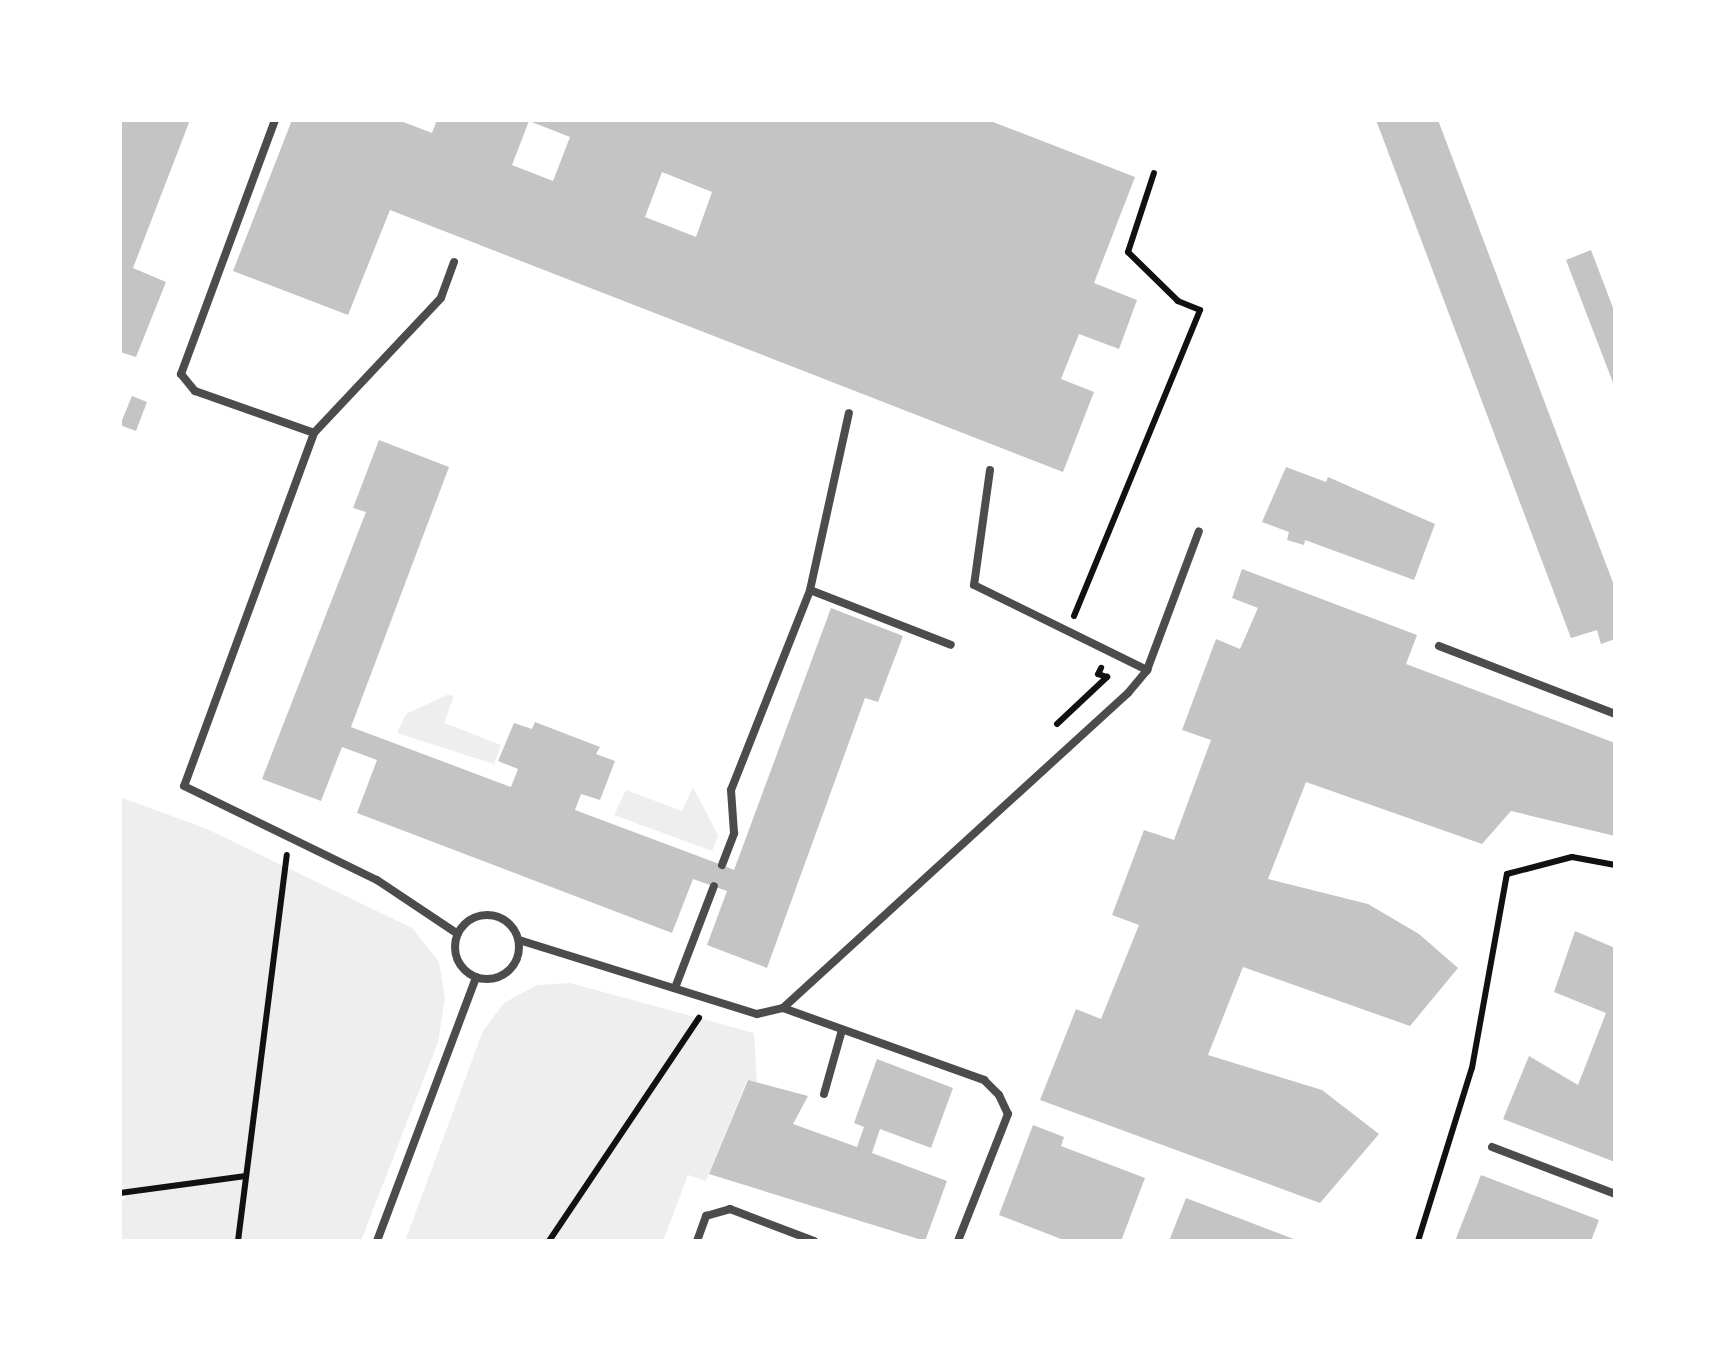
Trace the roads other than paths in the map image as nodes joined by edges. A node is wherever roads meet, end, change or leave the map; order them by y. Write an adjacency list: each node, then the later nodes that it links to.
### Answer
1 (276, 120): 4 (lane)
2 (454, 262): 4 (lane)
3 (849, 413): 7 (lane)
4 (314, 433): 14 (lane)
5 (990, 470): 10 (lane)
6 (1199, 531): 10 (lane)
7 (810, 590): 8 (lane); 12 (lane)
8 (952, 644)
9 (1438, 646): 11 (lane)
10 (1147, 670): 18 (lane)
11 (1615, 714)
12 (722, 865)
13 (714, 886): 17 (lane)
14 (458, 934): 15 (lane); 16 (lane)
15 (519, 940): 16 (lane); 17 (lane)
16 (476, 977): 23 (lane)
17 (675, 988): 18 (lane)
18 (782, 1008): 19 (lane)
19 (842, 1030): 20 (lane); 26 (lane)
20 (824, 1094)
21 (1492, 1147): 22 (lane)
22 (1615, 1194)
23 (377, 1241)
24 (697, 1241): 25 (lane)
25 (814, 1241)
26 (958, 1241)

